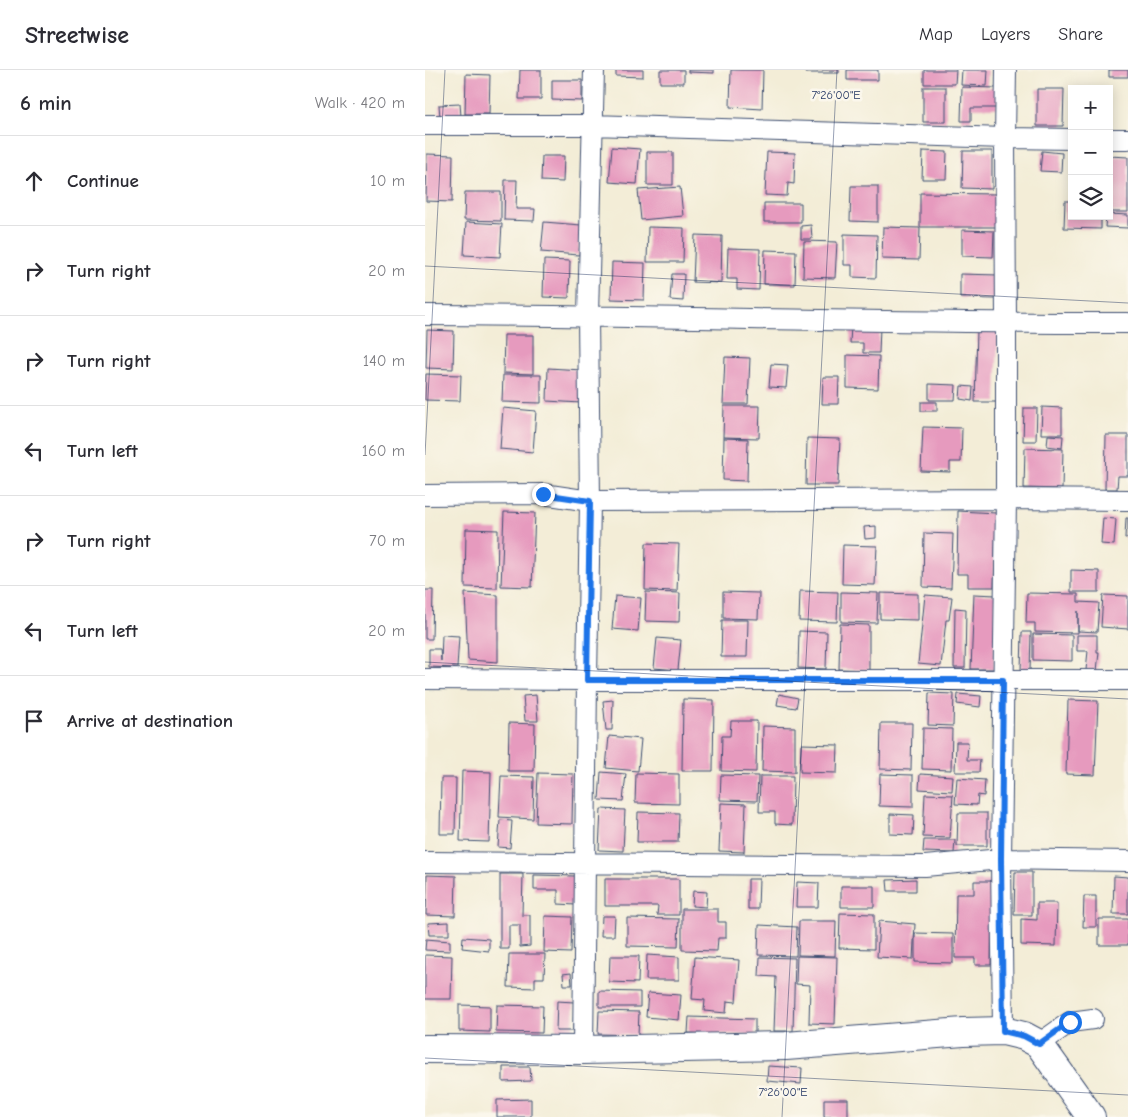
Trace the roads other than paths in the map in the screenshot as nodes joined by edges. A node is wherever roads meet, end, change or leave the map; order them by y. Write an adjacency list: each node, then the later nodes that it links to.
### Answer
1 (594, 70): 4 (street)
2 (1006, 70): 5 (street)
3 (425, 125): 4 (street)
4 (593, 125): 5 (street); 10 (street)
5 (1005, 138): 6 (street); 11 (street)
6 (1068, 139)
7 (1113, 139): 8 (street)
8 (1128, 139)
9 (425, 315): 10 (street)
10 (588, 316): 11 (street); 16 (street)
11 (1006, 323): 12 (street); 14 (street)
12 (1128, 323)
13 (425, 495): 16 (street)
14 (1006, 499): 15 (street); 16 (street); 19 (street)
15 (1128, 500)
16 (590, 501): 18 (street)
17 (425, 679): 18 (street)
18 (587, 680): 19 (street); 24 (street)
19 (1003, 680): 20 (street); 21 (street)
20 (1128, 680)
21 (1001, 859): 22 (street); 24 (street); 26 (street)
22 (1128, 861)
23 (425, 862): 24 (street)
24 (585, 863): 29 (street)
25 (1093, 1019): 27 (street)
26 (1003, 1031): 27 (street); 29 (street)
27 (1039, 1044): 30 (street)
28 (425, 1050): 29 (street)
29 (583, 1050)
30 (1091, 1117)

